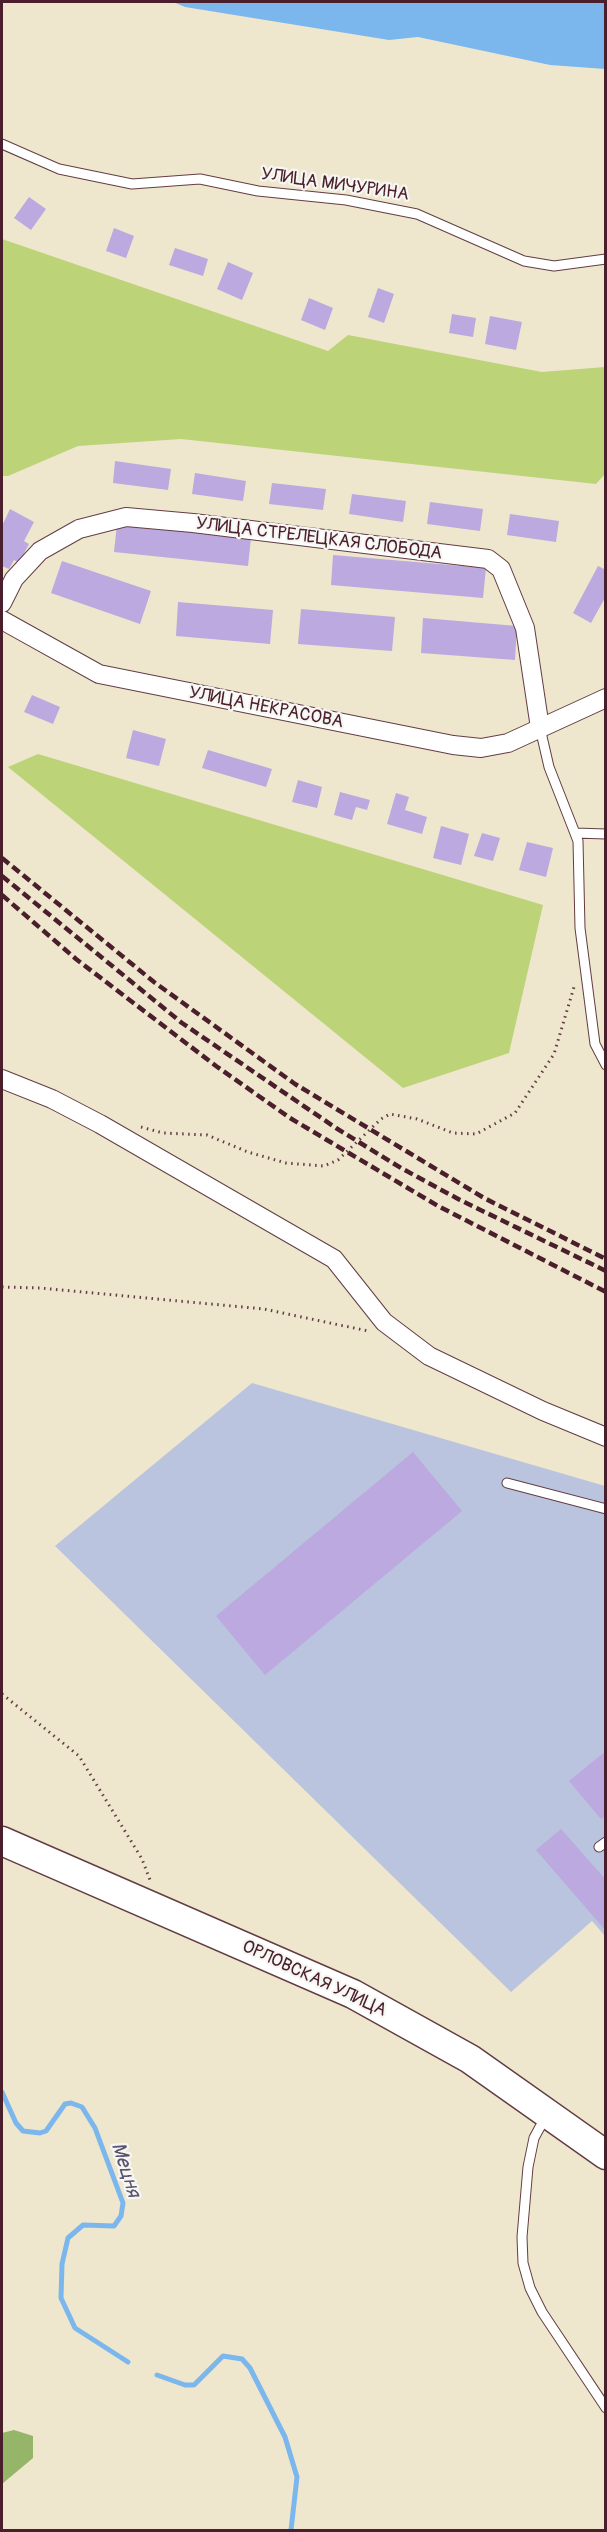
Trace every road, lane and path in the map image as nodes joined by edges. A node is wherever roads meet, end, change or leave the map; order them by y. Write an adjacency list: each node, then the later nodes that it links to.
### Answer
1 (2, 144): 2 (lane, УЛИЦА МИЧУРИНА)
2 (606, 259)
3 (2, 603): 6 (street, УЛИЦА СТРЕЛЕЦКАЯ СЛОБОДА)
4 (2, 620): 6 (street, УЛИЦА НЕКРАСОВА)
5 (606, 698): 6 (street, УЛИЦА НЕКРАСОВА)
6 (542, 727): 7 (lane)
7 (576, 833): 8 (lane); 9 (lane)
8 (606, 834)
9 (586, 975): 10 (lane); 12 (path)
10 (606, 1065)
11 (2, 1079): 12 (street)
12 (121, 1136): 15 (street)
13 (2, 1287): 14 (path)
14 (373, 1332)
15 (606, 1437)
16 (507, 1482): 17 (lane)
17 (606, 1509)
18 (2, 1694): 20 (path)
19 (2, 1841): 20 (main road, ОРЛОВСКАЯ УЛИЦА)
20 (161, 1910): 21 (main road, ОРЛОВСКАЯ УЛИЦА)
21 (547, 2113): 22 (main road, ОРЛОВСКАЯ УЛИЦА); 23 (lane)
22 (606, 2155)
23 (606, 2408)

